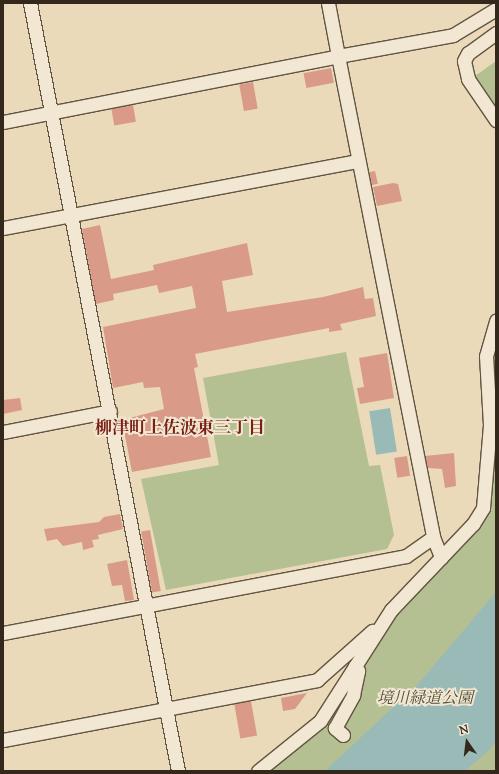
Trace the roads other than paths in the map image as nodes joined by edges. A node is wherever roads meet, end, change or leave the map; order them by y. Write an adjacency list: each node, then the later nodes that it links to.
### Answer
1 (30, 3): 6 (street)
2 (328, 3): 5 (street)
3 (496, 9): 5 (street)
4 (496, 33): 7 (street)
5 (338, 56): 6 (street); 9 (street)
6 (53, 113): 8 (street); 10 (street)
7 (496, 120)
8 (3, 122)
9 (357, 161): 10 (street); 15 (street)
10 (72, 215): 11 (street); 13 (street)
11 (3, 228)
12 (496, 320): 16 (street)
13 (110, 411): 14 (street); 17 (street)
14 (3, 432)
15 (433, 537): 16 (street); 17 (street)
16 (441, 558): 18 (street)
17 (146, 605): 19 (street); 21 (street)
18 (378, 630): 20 (street); 21 (street)
19 (3, 633)
20 (355, 666): 22 (street); 25 (street)
21 (166, 709): 23 (street); 24 (street)
22 (342, 735)
23 (3, 740)
24 (178, 771)
25 (258, 771)

